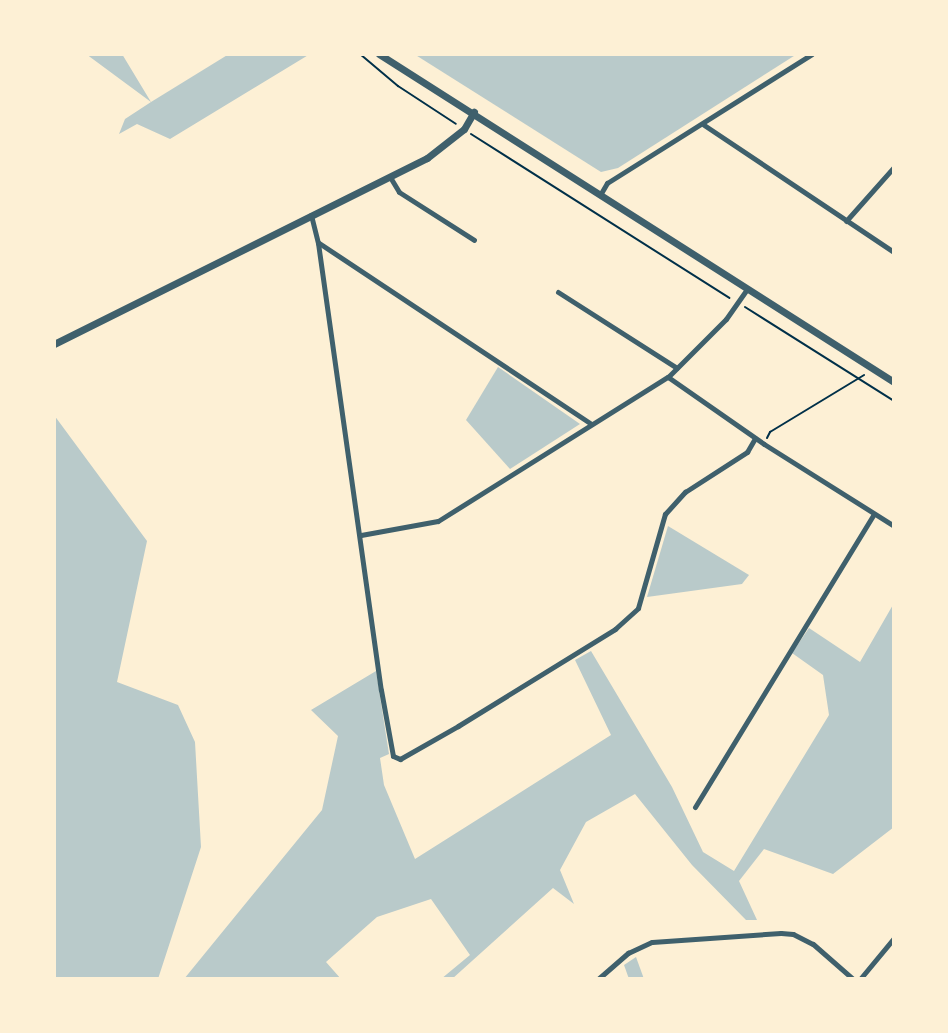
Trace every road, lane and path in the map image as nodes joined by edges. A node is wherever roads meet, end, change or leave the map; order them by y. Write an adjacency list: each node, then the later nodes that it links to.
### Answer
1 (360, 54): 6 (path)
2 (379, 54): 4 (street)
3 (812, 54): 5 (street)
4 (474, 112): 6 (street); 9 (street)
5 (704, 125): 9 (street); 11 (street)
6 (464, 129): 8 (street); 17 (path)
7 (894, 167): 11 (street)
8 (389, 176): 10 (street); 12 (street)
9 (600, 195): 15 (street)
10 (311, 214): 13 (street); 18 (street)
11 (846, 221): 14 (street)
12 (474, 240)
13 (318, 243): 25 (street); 30 (street)
14 (894, 252)
15 (747, 289): 17 (street); 20 (street)
16 (558, 292): 19 (street)
17 (738, 303): 19 (street); 22 (path)
18 (54, 344)
19 (677, 368): 21 (street)
20 (871, 368): 22 (path); 23 (street)
21 (668, 377): 25 (street); 26 (street)
22 (860, 380): 24 (path); 27 (path)
23 (894, 382)
24 (894, 401)
25 (591, 424): 30 (street)
26 (755, 438): 27 (street); 30 (street)
27 (764, 444): 28 (street)
28 (874, 514): 29 (street); 31 (street)
29 (894, 526)
30 (361, 535)
31 (695, 807)
32 (894, 938): 35 (street)
33 (598, 979): 34 (street)
34 (853, 979)
35 (860, 979)

